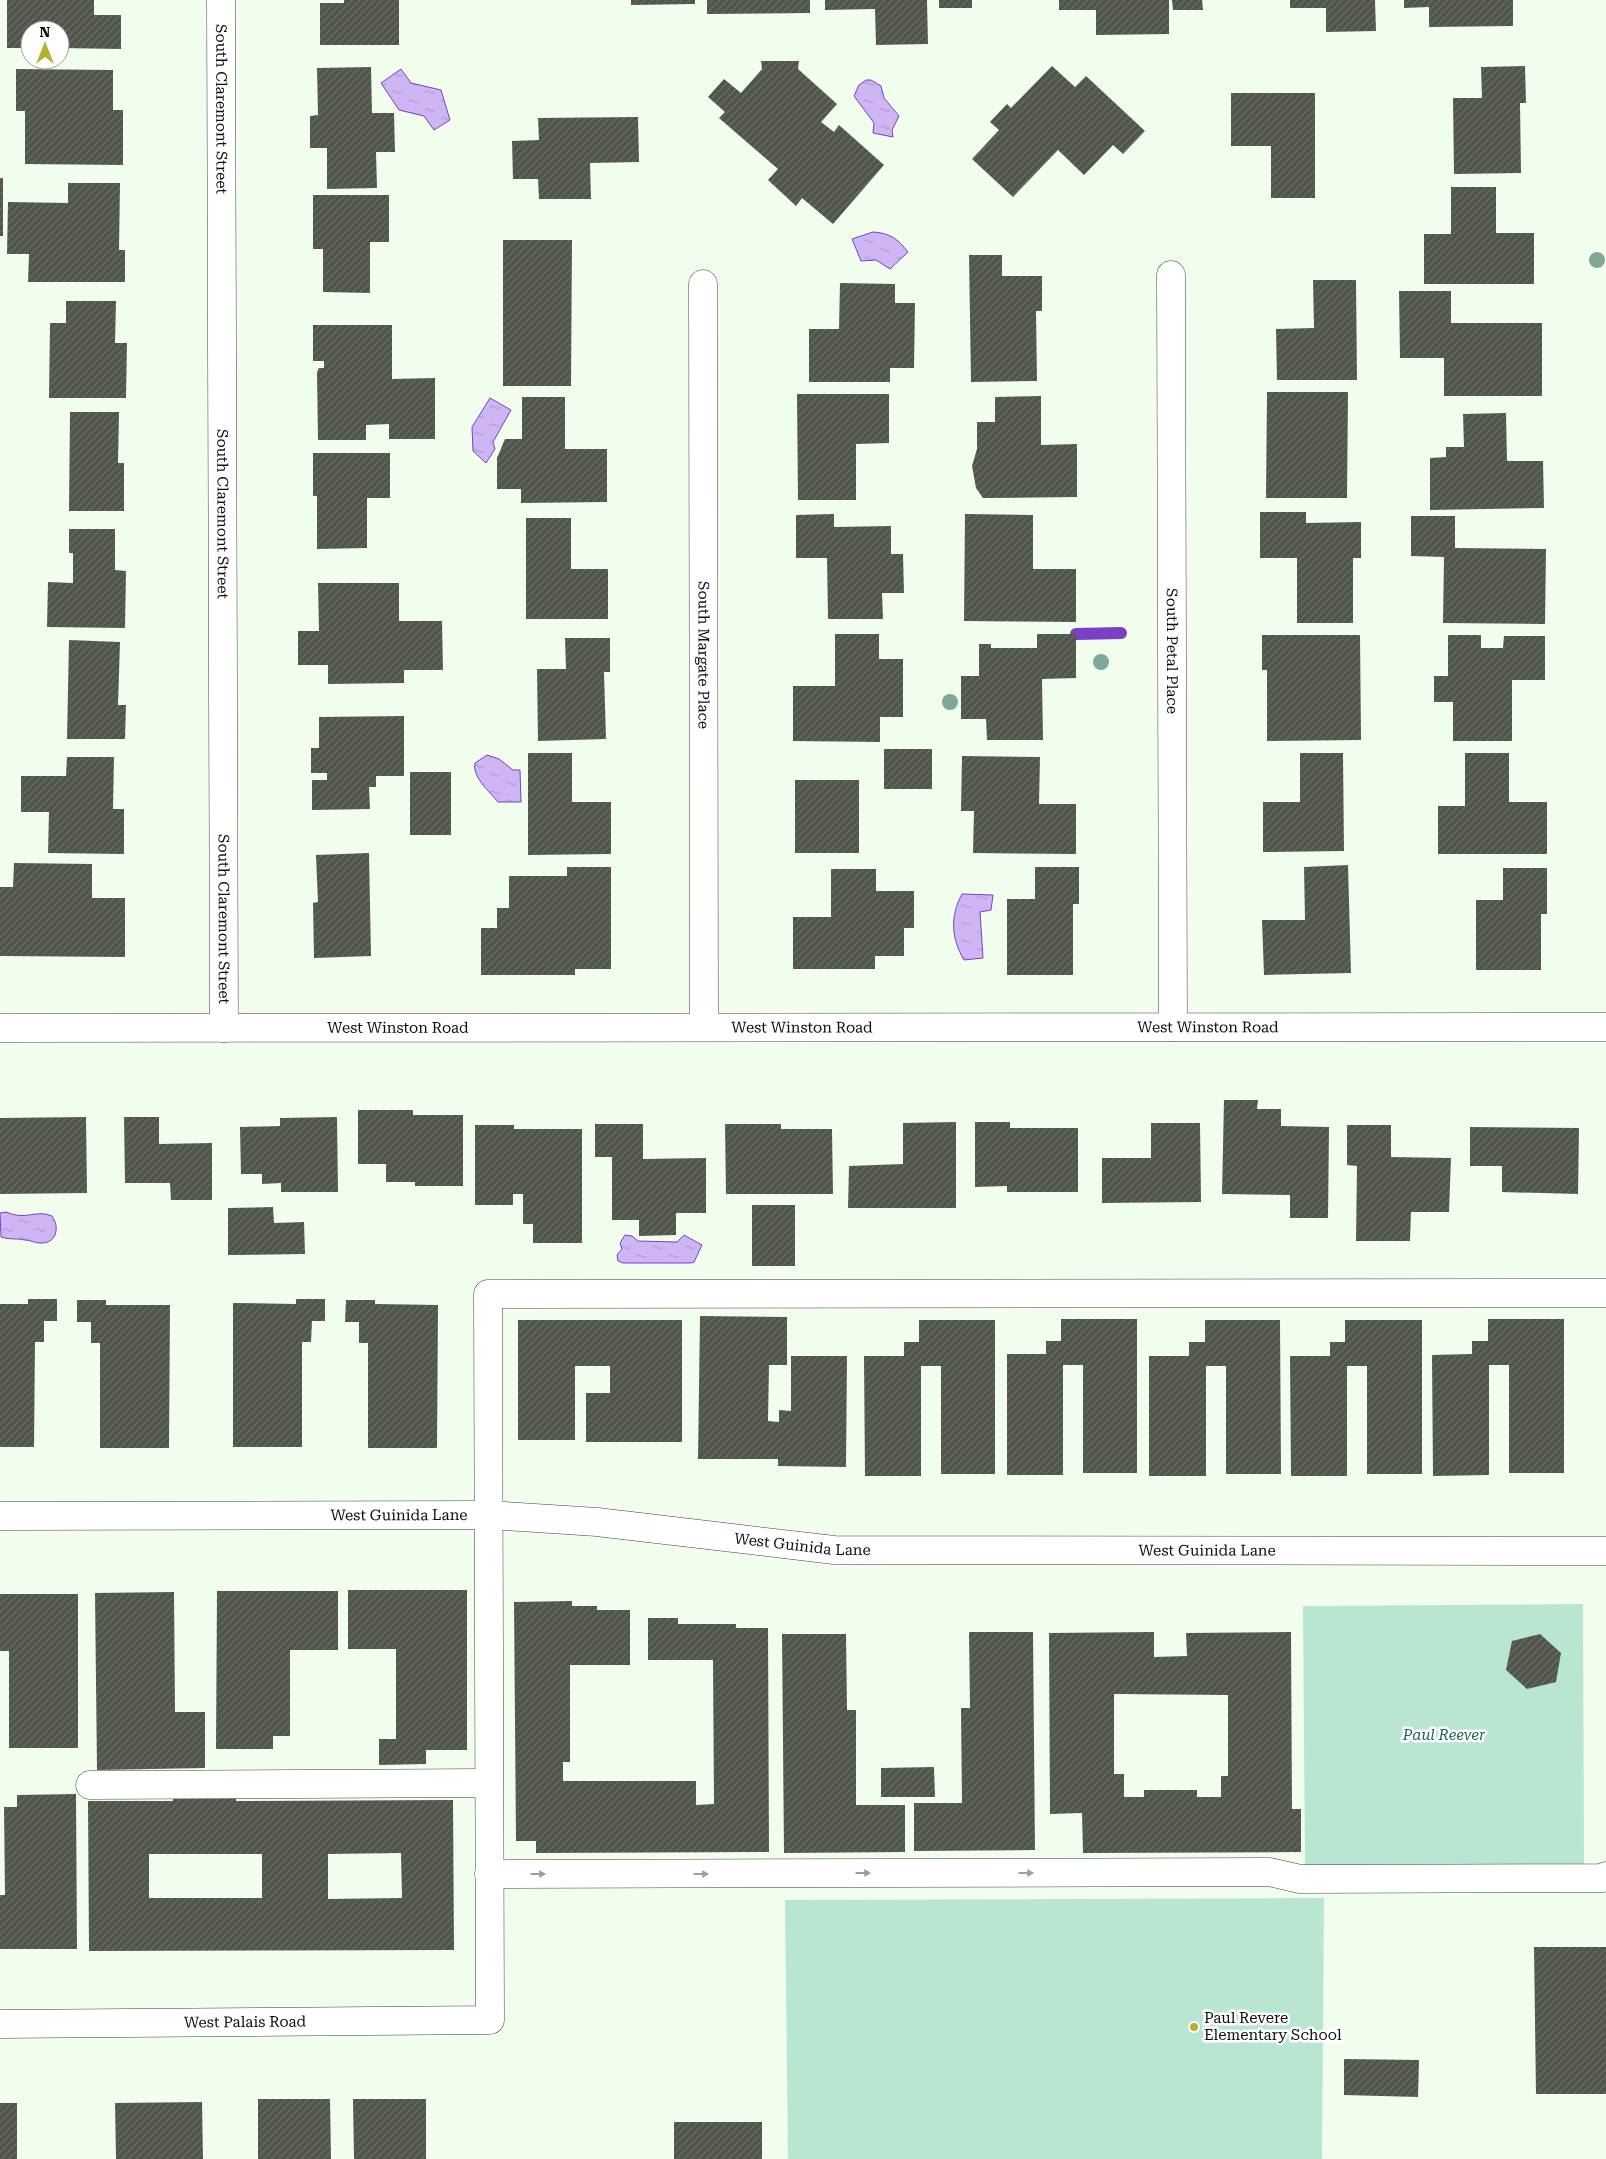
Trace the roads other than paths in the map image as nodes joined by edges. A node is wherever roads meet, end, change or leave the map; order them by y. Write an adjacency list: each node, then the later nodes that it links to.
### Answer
1 (221, 0): 7 (street, South Claremont Street)
2 (1171, 275): 5 (street, South Petal Place)
3 (703, 284): 4 (street, South Margate Place)
4 (704, 1027): 5 (street, West Winston Road); 7 (street, West Winston Road)
5 (1173, 1027): 8 (street, West Winston Road)
6 (0, 1028): 7 (street, West Winston Road)
7 (224, 1028)
8 (1606, 1028)
9 (1606, 1294): 10 (street)
10 (489, 1515): 11 (street, West Guinida Lane); 12 (street, West Guinida Lane); 13 (street)
11 (0, 1516)
12 (1606, 1551)
13 (488, 1783): 14 (street); 15 (street)
14 (90, 1785)
15 (489, 1874): 16 (street, one-way to 16); 17 (street, West Palais Road)
16 (1606, 1876)
17 (0, 2024)

